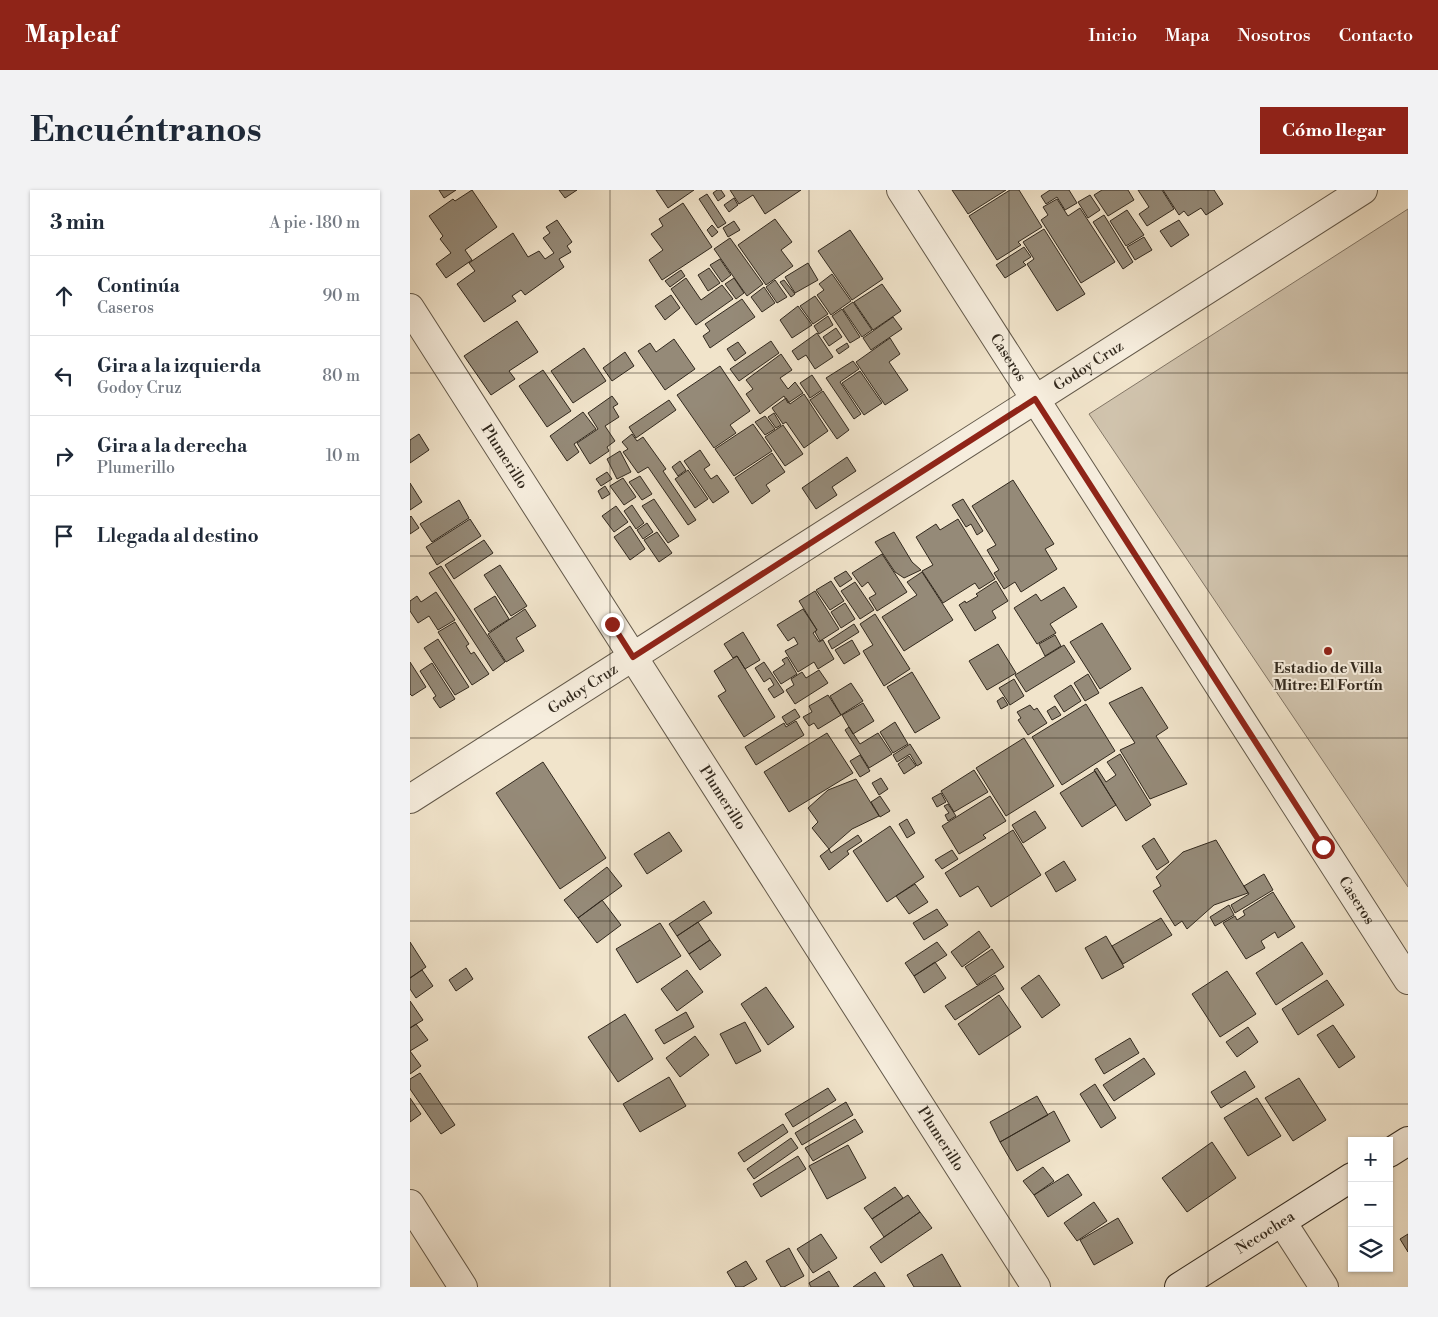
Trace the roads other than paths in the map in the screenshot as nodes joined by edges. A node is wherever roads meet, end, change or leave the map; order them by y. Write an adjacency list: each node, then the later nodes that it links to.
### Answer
1 (901, 190): 4 (street, Caseros)
2 (1363, 190): 4 (street, Godoy Cruz)
3 (410, 308): 5 (street, Plumerillo)
4 (1035, 399): 5 (street, Godoy Cruz); 7 (street, Caseros)
5 (633, 657): 6 (street, Godoy Cruz); 14 (street, Plumerillo)
6 (410, 799)
7 (1408, 980)
8 (1408, 1141): 9 (street)
9 (1393, 1150)
10 (1348, 1180): 12 (street, Necochea)
11 (410, 1204): 13 (street)
12 (1282, 1222): 15 (street, Necochea); 16 (street)
13 (463, 1287)
14 (1036, 1287)
15 (1179, 1287)
16 (1324, 1287)

